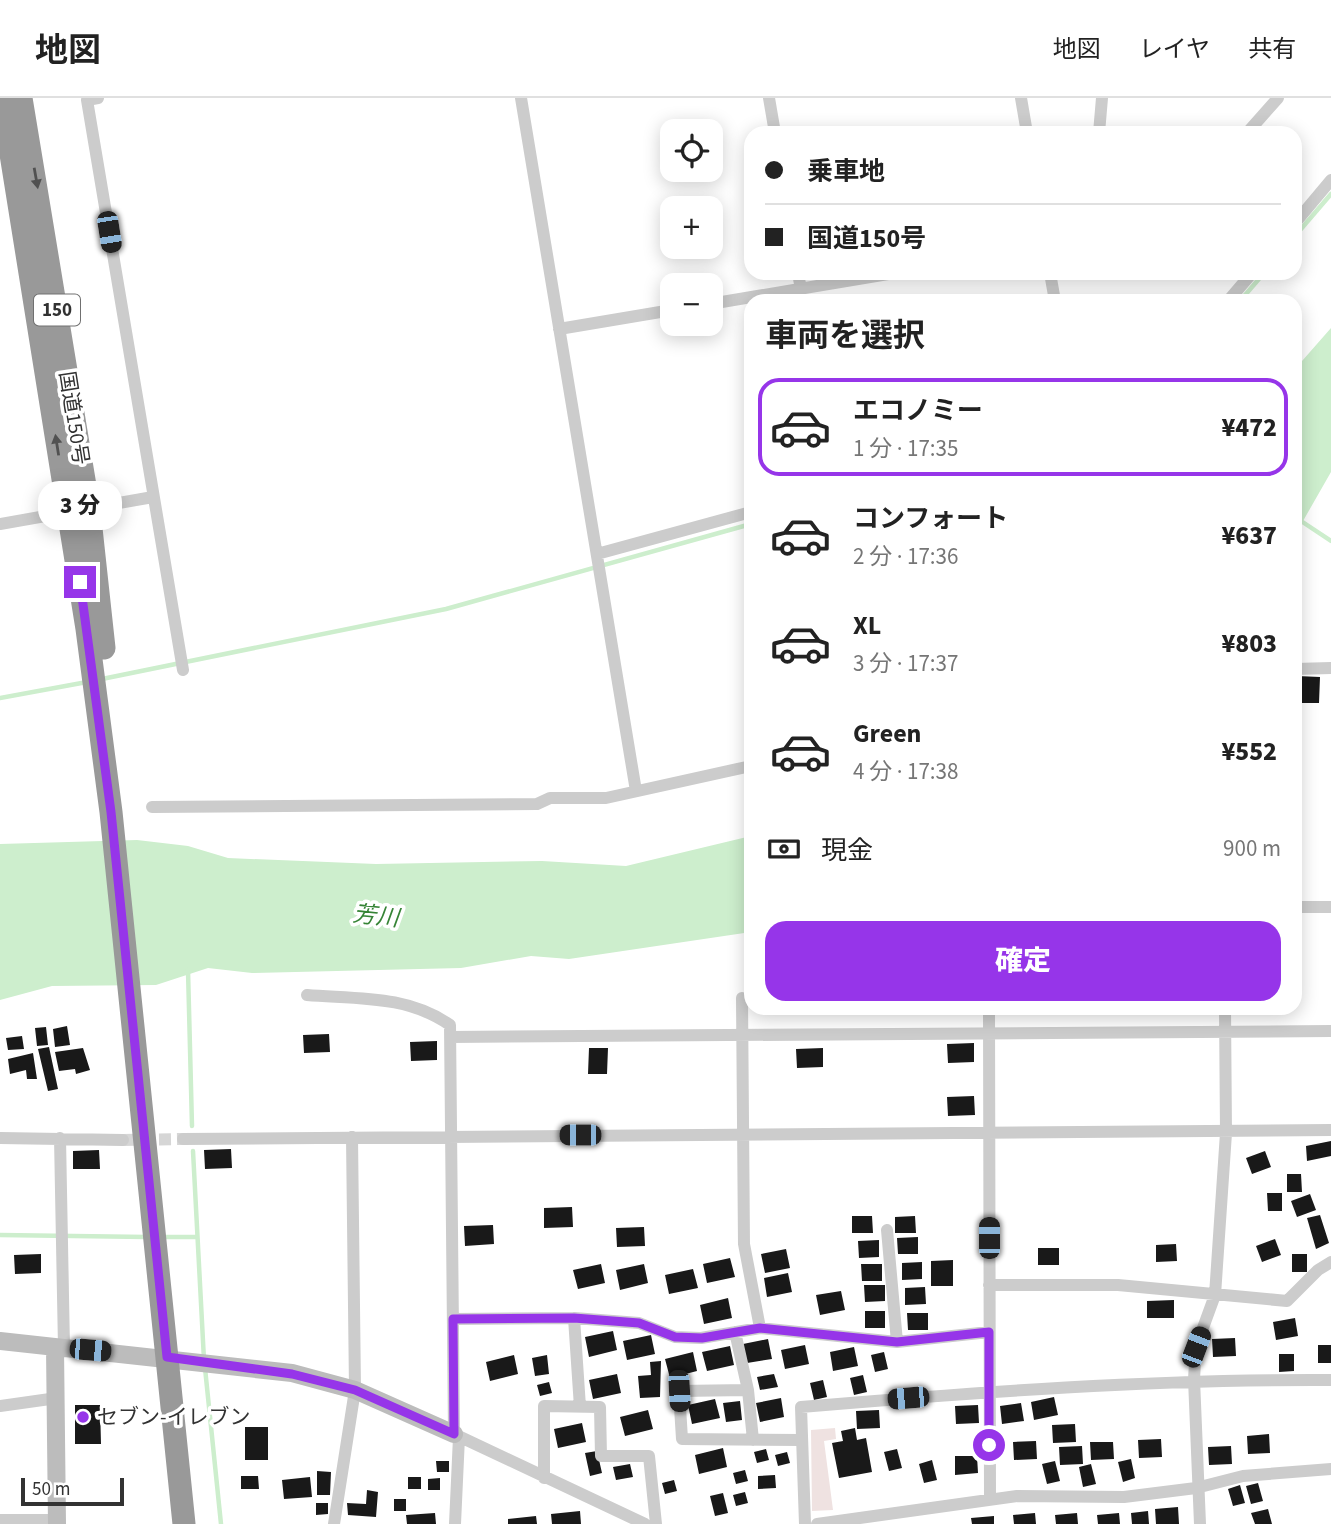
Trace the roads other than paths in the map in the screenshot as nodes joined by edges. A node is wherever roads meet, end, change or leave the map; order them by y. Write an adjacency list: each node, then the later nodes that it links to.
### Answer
1 (2, 98): 13 (highway, 150)
2 (99, 98): 24 (street)
3 (521, 98): 23 (street)
4 (769, 98): 9 (street)
5 (1021, 98): 10 (street)
6 (1102, 98): 11 (street)
7 (1278, 98): 12 (street)
8 (26, 102): 13 (highway); 25 (highway, 国道150号 / 150, one-way to 25)
9 (774, 126)
10 (1026, 126)
11 (1100, 126)
12 (1253, 126)
13 (4, 137): 25 (highway, 国道150号 / 150, one-way to 13)
14 (1331, 180): 15 (street)
15 (1302, 215)
16 (865, 280): 18 (street)
17 (1246, 280): 19 (street)
18 (806, 294)
19 (1234, 294)
20 (744, 301): 21 (street)
21 (723, 303)
22 (660, 312): 23 (street)
23 (559, 329): 28 (street)
24 (153, 497): 25 (street); 31 (street)
25 (79, 511): 27 (street); 68 (highway, 国道150号 / 150)
26 (744, 514): 28 (street)
27 (0, 524)
28 (597, 555): 33 (street)
29 (1331, 668): 30 (street)
30 (1302, 669)
31 (183, 670)
32 (744, 768): 33 (street)
33 (636, 791): 34 (street)
34 (152, 807)
35 (1302, 907): 36 (street)
36 (1331, 907)
37 (307, 995): 45 (street)
38 (742, 998): 44 (street)
39 (989, 1015): 43 (street)
40 (1225, 1015): 41 (street)
41 (1225, 1031): 42 (street); 43 (street); 48 (street)
42 (1331, 1031)
43 (989, 1032): 44 (street); 47 (street)
44 (742, 1034): 45 (street); 49 (street)
45 (450, 1037): 50 (street)
46 (1331, 1130): 48 (street)
47 (988, 1133): 48 (street); 49 (street); 58 (street)
48 (1226, 1133): 59 (street)
49 (741, 1135): 50 (street); 62 (street)
50 (452, 1136): 51 (street); 61 (street)
51 (352, 1137): 54 (street); 71 (street)
52 (0, 1138): 53 (street)
53 (60, 1138): 55 (street); 67 (street)
54 (183, 1139)
55 (123, 1140)
56 (887, 1230): 66 (street)
57 (1331, 1262): 59 (street)
58 (989, 1285): 59 (street); 64 (street)
59 (1215, 1295): 69 (street)
60 (574, 1318): 61 (street); 63 (street); 76 (street)
61 (453, 1319): 77 (street)
62 (760, 1328): 63 (street); 66 (street)
63 (735, 1332): 72 (street)
64 (989, 1332): 66 (street); 73 (street)
65 (0, 1341): 67 (street)
66 (897, 1342)
67 (60, 1348): 68 (street); 74 (street)
68 (167, 1357): 71 (street); 86 (highway, 国道150号 / 150)
69 (1194, 1379): 70 (street); 73 (street); 82 (street)
70 (1331, 1380)
71 (355, 1390): 77 (street); 87 (street)
72 (748, 1390): 78 (street); 78 (street)
73 (989, 1391): 79 (street); 83 (street)
74 (57, 1398): 75 (street); 85 (street)
75 (0, 1406)
76 (580, 1407): 81 (street); 90 (street)
77 (457, 1436): 81 (street); 88 (street)
78 (753, 1440): 79 (street)
79 (802, 1440): 91 (street)
80 (1331, 1469): 82 (street)
81 (544, 1478): 89 (street)
82 (1196, 1488): 83 (street); 93 (street)
83 (990, 1500): 92 (street)
84 (0, 1520): 85 (street)
85 (57, 1522)
86 (184, 1524)
87 (334, 1524)
88 (455, 1524)
89 (645, 1524)
90 (656, 1524)
91 (805, 1524)
92 (817, 1524)
93 (1200, 1524)

